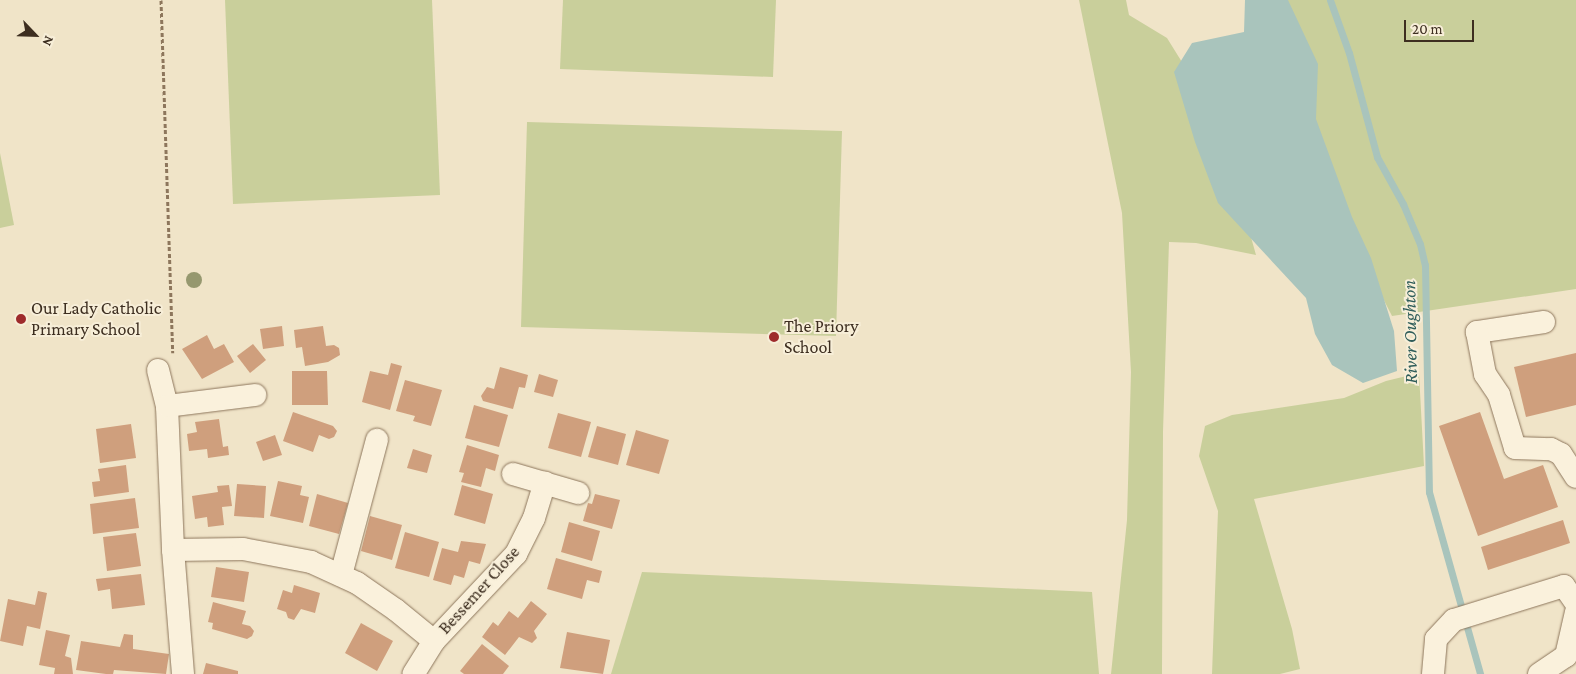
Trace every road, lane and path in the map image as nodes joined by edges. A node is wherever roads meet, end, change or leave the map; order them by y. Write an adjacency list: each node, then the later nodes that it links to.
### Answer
1 (161, 0): 3 (path)
2 (1544, 322): 8 (street)
3 (158, 370): 5 (street)
4 (255, 395): 5 (street)
5 (167, 406): 11 (street)
6 (377, 440): 12 (street)
7 (513, 474): 9 (street)
8 (1576, 477)
9 (545, 483): 10 (street); 15 (street, Bessemer Close)
10 (578, 492)
11 (173, 550): 12 (street, Bessemer Close); 16 (street)
12 (340, 575): 15 (street, Bessemer Close)
13 (1572, 587): 18 (street)
14 (1576, 612): 19 (street)
15 (434, 641): 17 (street, Bessemer Close)
16 (183, 674)
17 (413, 674)
18 (1433, 674)
19 (1539, 674)

